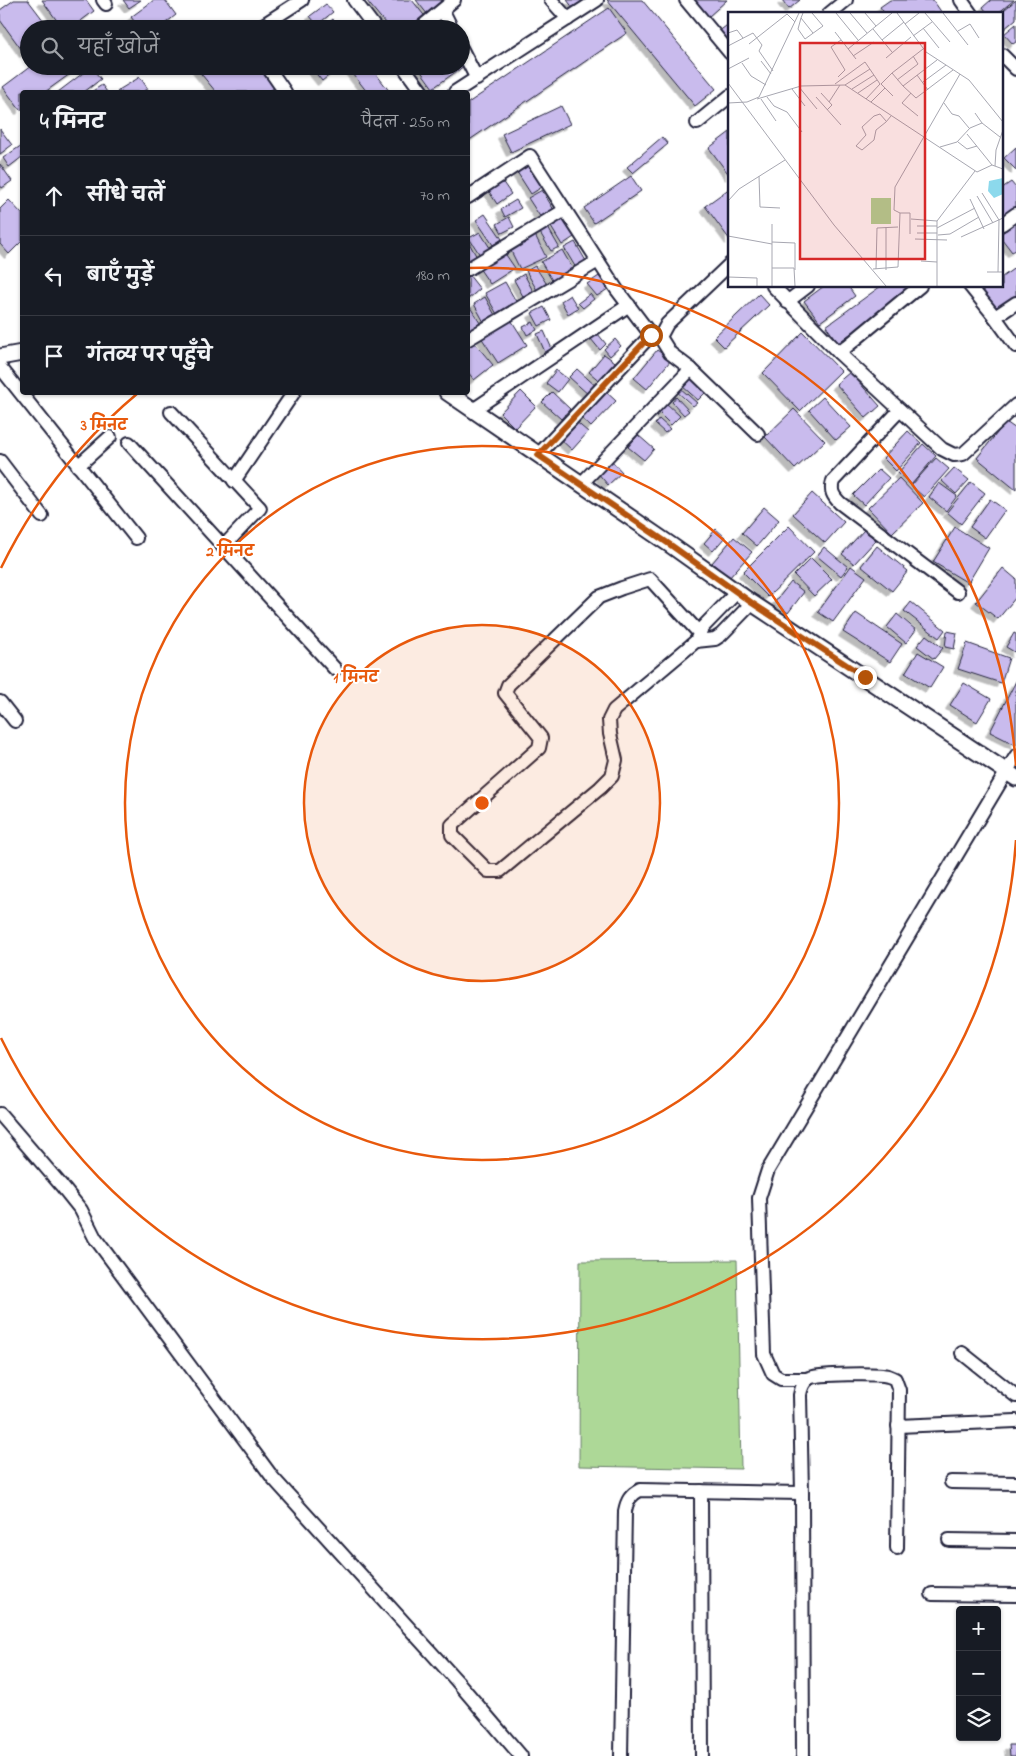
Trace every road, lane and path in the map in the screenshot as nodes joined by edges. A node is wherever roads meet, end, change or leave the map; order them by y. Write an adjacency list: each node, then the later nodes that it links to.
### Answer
1 (302, 0): 13 (street)
2 (354, 0): 14 (street)
3 (454, 0): 9 (street)
4 (551, 0): 12 (street)
5 (597, 0): 12 (street)
6 (686, 0): 17 (street)
7 (846, 0): 10 (street)
8 (961, 0): 11 (street)
9 (443, 11): 15 (street); 16 (street)
10 (831, 12)
11 (970, 12)
12 (568, 19): 23 (street)
13 (271, 20)
14 (369, 20)
15 (431, 20)
16 (448, 20)
17 (728, 51)
18 (1004, 57): 20 (street)
19 (470, 65): 23 (street)
20 (1016, 69)
21 (273, 75): 24 (street)
22 (410, 75): 25 (street)
23 (477, 79): 26 (street)
24 (284, 90)
25 (421, 90)
26 (458, 90)
27 (728, 98): 28 (street)
28 (696, 123)
29 (470, 196): 30 (street)
30 (565, 210): 33 (street); 35 (street)
31 (1016, 214): 32 (street)
32 (1004, 223)
33 (598, 261): 42 (street); 44 (street)
34 (728, 266): 50 (street)
35 (470, 268)
36 (775, 288): 40 (street)
37 (805, 288): 40 (street)
38 (918, 288): 47 (street)
39 (972, 288): 43 (street)
40 (787, 302): 47 (street)
41 (1016, 303): 43 (street)
42 (629, 305): 56 (street); 62 (street)
43 (996, 317): 45 (street)
44 (470, 338)
45 (1016, 346)
46 (20, 353): 48 (street)
47 (839, 353): 57 (street)
48 (0, 357)
49 (0, 367): 51 (street)
50 (691, 369): 59 (street); 66 (street)
51 (20, 392)
52 (22, 395): 64 (street)
53 (292, 395): 65 (street)
54 (451, 395): 56 (street)
55 (1016, 405): 57 (street)
56 (472, 410): 62 (street)
57 (900, 410): 71 (street)
58 (171, 412): 65 (street)
59 (758, 434)
60 (110, 437): 64 (street)
61 (129, 443): 69 (street)
62 (538, 455): 66 (street)
63 (0, 461): 67 (street)
64 (78, 466): 68 (street)
65 (234, 481): 69 (street)
66 (581, 484): 70 (street)
67 (42, 516)
68 (136, 538)
69 (223, 547): 74 (street)
70 (737, 592): 72 (street); 73 (street)
71 (958, 592)
72 (752, 603): 73 (street); 78 (street)
73 (698, 638): 73 (street)
74 (335, 669)
75 (0, 702): 76 (street)
76 (15, 721)
77 (1016, 756): 78 (street)
78 (1011, 775): 81 (street)
79 (0, 1114): 94 (street)
80 (962, 1353): 82 (street)
81 (808, 1379): 84 (street); 88 (street)
82 (1016, 1396)
83 (1016, 1421): 84 (street)
84 (898, 1426): 91 (street)
85 (951, 1482): 86 (street)
86 (1016, 1483)
87 (701, 1491): 88 (street); 95 (street); 96 (street)
88 (802, 1493): 97 (street)
89 (949, 1540): 90 (street)
90 (1016, 1541)
91 (897, 1548)
92 (932, 1594): 93 (street)
93 (1016, 1595)
94 (520, 1756)
95 (621, 1756)
96 (702, 1756)
97 (803, 1756)

